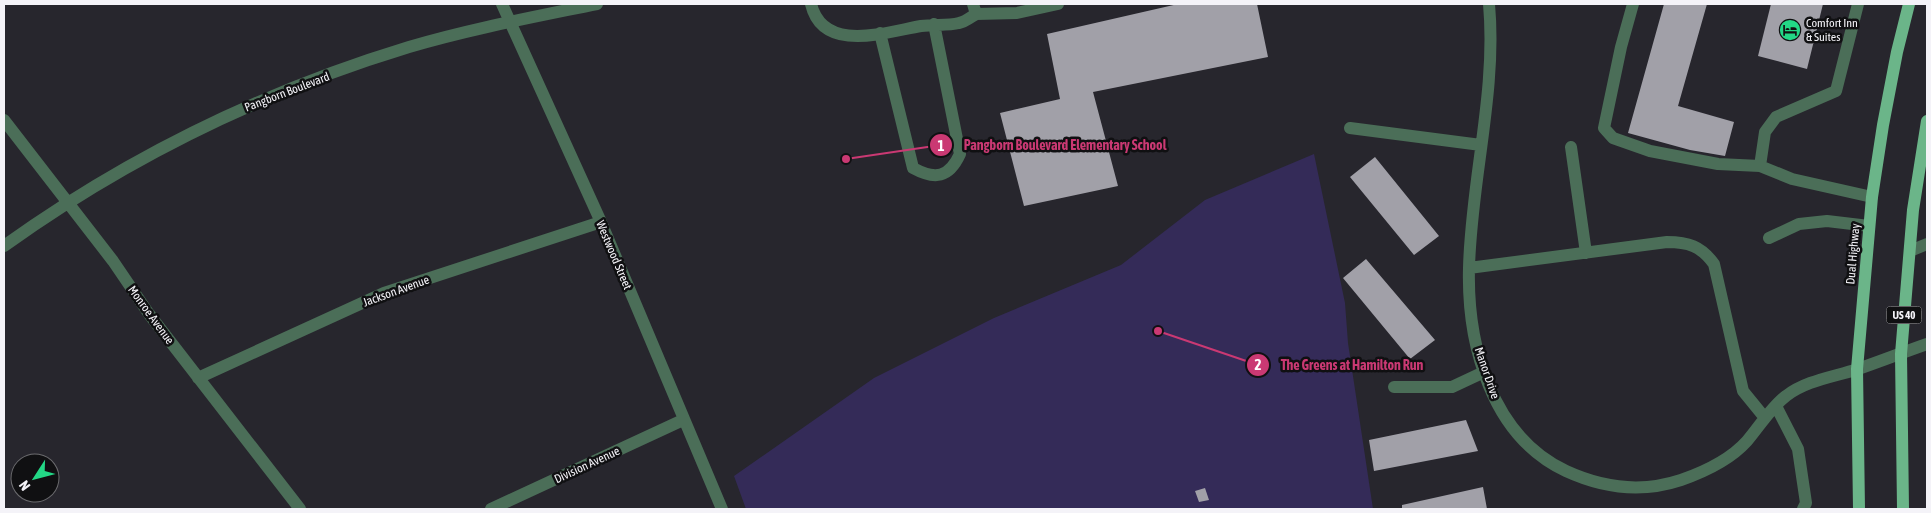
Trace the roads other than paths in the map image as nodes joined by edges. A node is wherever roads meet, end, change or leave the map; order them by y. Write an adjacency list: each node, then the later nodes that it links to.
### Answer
1 (502, 4): 10 (street, Westwood Street)
2 (597, 4): 10 (street, Pangborn Boulevard)
3 (811, 4): 12 (street)
4 (1058, 4): 9 (street)
5 (1489, 4): 16 (street, Manor Drive)
6 (1633, 4): 18 (street)
7 (1858, 4): 18 (street)
8 (1909, 4): 20 (main road, Dual Highway)
9 (975, 9): 11 (street)
10 (509, 22): 21 (street, Pangborn Boulevard); 22 (street, Westwood Street)
11 (934, 24): 12 (street); 12 (street)
12 (880, 33)
13 (4, 120): 21 (street, Monroe Avenue)
14 (1927, 122): 19 (main road, US 40)
15 (1350, 128): 16 (street)
16 (1481, 145): 29 (street, Manor Drive)
17 (1571, 147): 28 (street)
18 (1760, 166): 20 (street)
19 (1922, 180): 27 (main road, US 40)
20 (1872, 197): 23 (main road, Dual Highway)
21 (67, 202): 26 (street, Pangborn Boulevard); 34 (street, Monroe Avenue)
22 (600, 222): 34 (street, Jackson Avenue); 38 (street, Westwood Street)
23 (1870, 226): 24 (street); 32 (main road, Dual Highway)
24 (1769, 238)
25 (1927, 244): 27 (street)
26 (4, 246)
27 (1910, 250): 31 (main road, US 40)
28 (1586, 253): 29 (street); 37 (street)
29 (1469, 268): 33 (street, Manor Drive)
30 (1927, 344): 31 (street, Manor Drive)
31 (1901, 354): 32 (street, Manor Drive); 44 (main road, US 40)
32 (1857, 369): 36 (street, Manor Drive); 43 (main road, Dual Highway)
33 (1484, 372): 35 (street); 37 (street, Manor Drive)
34 (198, 378): 39 (street, Monroe Avenue)
35 (1394, 387)
36 (1776, 406): 37 (street, Manor Drive); 42 (street)
37 (1765, 418)
38 (683, 420): 40 (street, Division Avenue); 41 (street, Westwood Street)
39 (300, 509)
40 (491, 509)
41 (722, 509)
42 (1803, 509)
43 (1859, 509)
44 (1902, 509)

